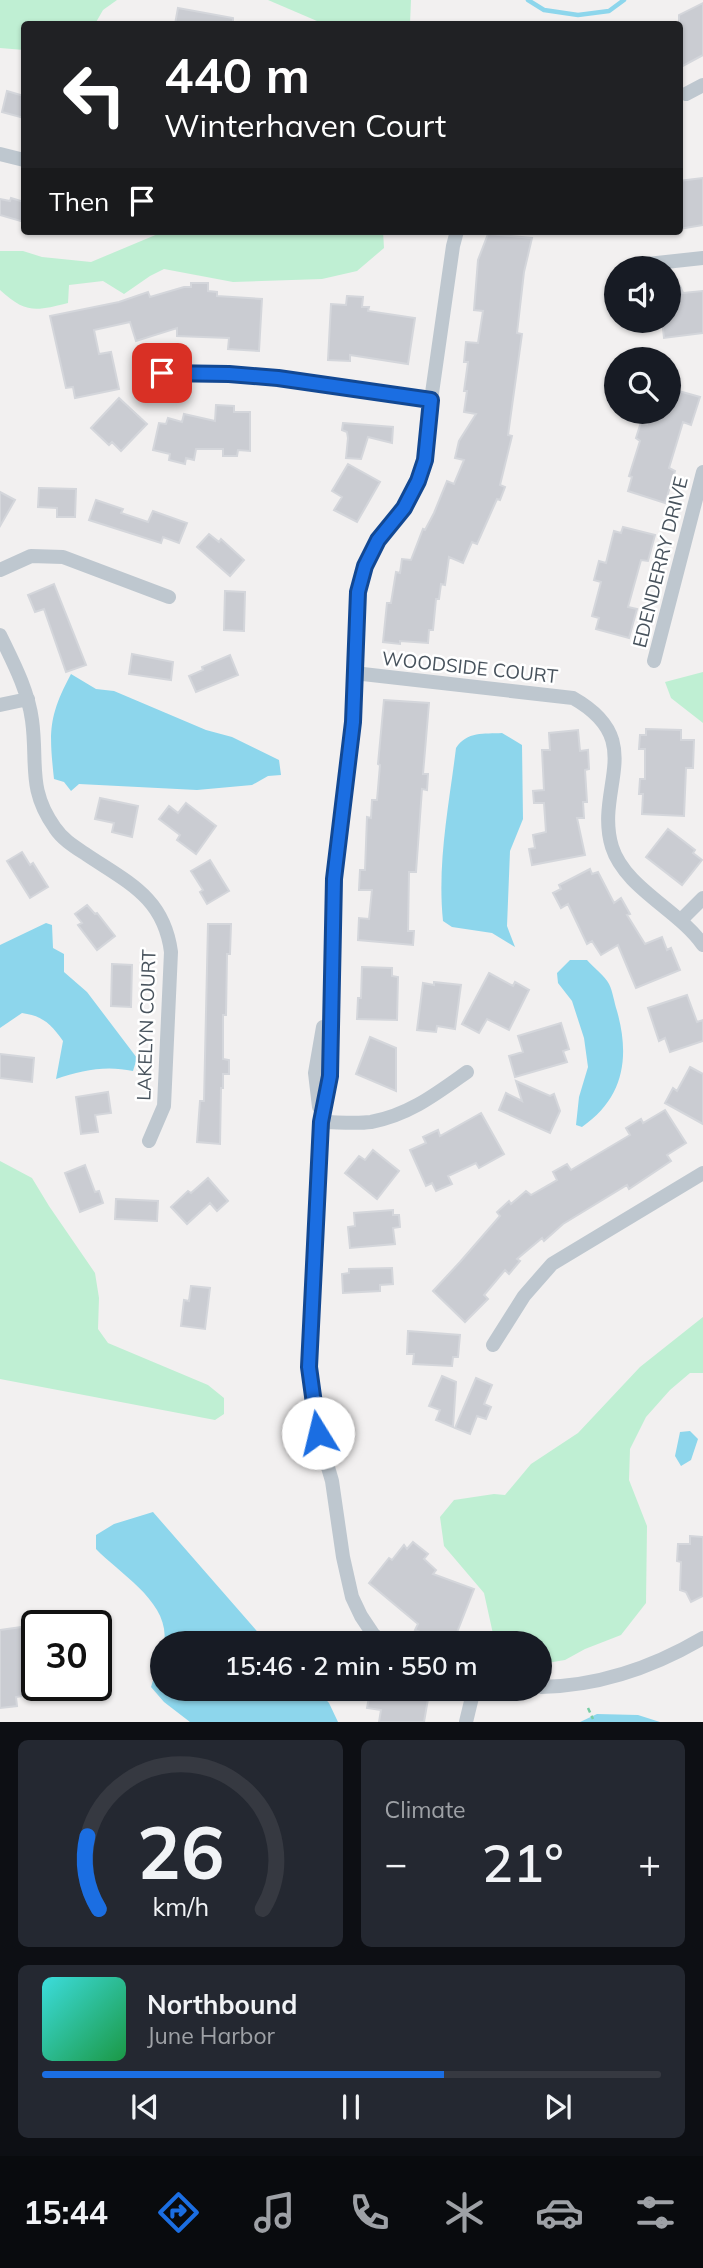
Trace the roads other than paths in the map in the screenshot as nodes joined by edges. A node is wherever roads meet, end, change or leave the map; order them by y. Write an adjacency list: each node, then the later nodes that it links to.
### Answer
1 (703, 85): 2 (street)
2 (687, 94)
3 (0, 154): 4 (street)
4 (21, 159)
5 (456, 235): 9 (street)
6 (703, 258): 7 (street)
7 (681, 260)
8 (162, 373): 9 (street)
9 (431, 400): 15 (street)
10 (703, 472): 14 (street, EDENDERRY DRIVE)
11 (0, 570): 12 (street)
12 (169, 597)
13 (0, 635): 16 (street, LAKELYN COURT)
14 (654, 661)
15 (354, 673): 19 (street, WOODSIDE COURT); 22 (street)
16 (28, 699): 17 (street); 23 (street, LAKELYN COURT)
17 (0, 705)
18 (703, 898): 19 (street)
19 (681, 920): 20 (street, WOODSIDE COURT)
20 (703, 945)
21 (467, 1072): 22 (street)
22 (321, 1122): 26 (street)
23 (149, 1141)
24 (703, 1173): 25 (street)
25 (493, 1345)
26 (371, 1631)
27 (703, 1639): 28 (street)
28 (552, 1686)
29 (471, 1701): 30 (street)
30 (466, 1722)

